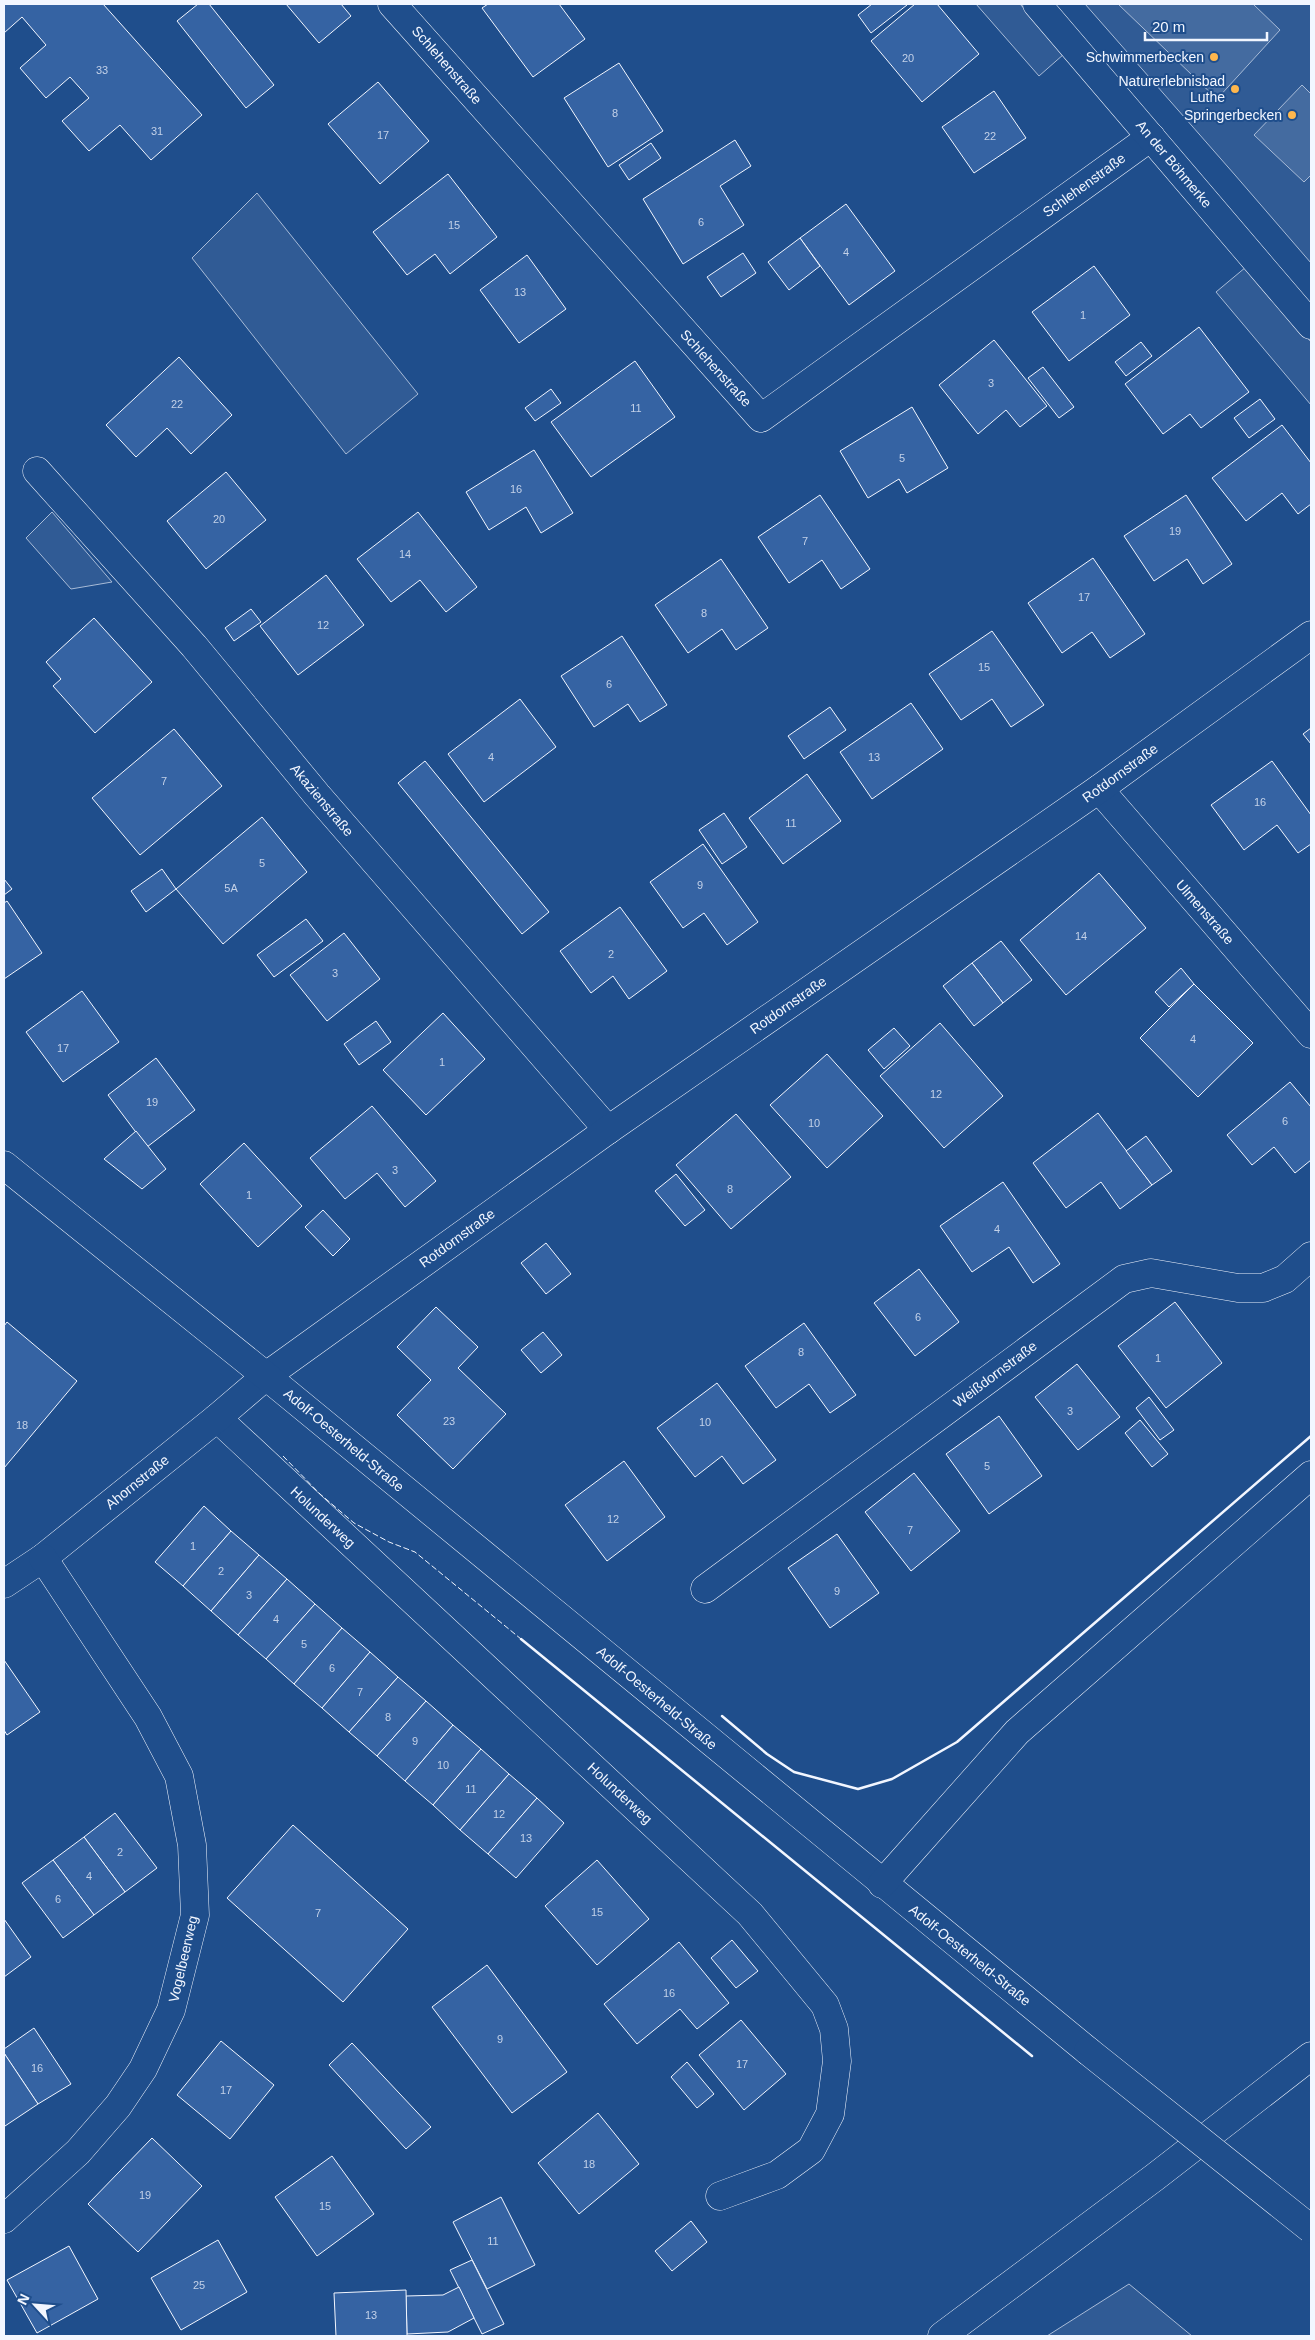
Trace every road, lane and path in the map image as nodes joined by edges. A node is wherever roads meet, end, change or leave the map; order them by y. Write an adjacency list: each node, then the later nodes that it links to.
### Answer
1 (392, 4): 3 (street, Schlehenstraße)
2 (1037, 4): 3 (street, An der Böhmerke)
3 (1151, 137): 4 (street, An der Böhmerke)
4 (1311, 325)
5 (37, 471): 9 (street, Akazienstraße)
6 (1311, 636): 7 (street, Rotdornstraße)
7 (1099, 789): 8 (street, Ulmenstraße); 9 (street, Rotdornstraße)
8 (1311, 1034)
9 (608, 1130): 12 (street, Rotdornstraße)
10 (4, 1165): 12 (street, Adolf-Oesterheld-Straße)
11 (1311, 1256): 17 (street, Weißdornstraße)
12 (266, 1376): 13 (street, Ahornstraße); 18 (street, Adolf-Oesterheld-Straße)
13 (217, 1418): 15 (street, Ahornstraße); 20 (street, Holunderweg)
14 (1311, 1475): 18 (street)
15 (43, 1558): 16 (street, Ahornstraße); 21 (street, Vogelbeerweg)
16 (4, 1584)
17 (705, 1589)
18 (882, 1884): 22 (street, Adolf-Oesterheld-Straße, bridge)
19 (1311, 2056): 23 (street)
20 (720, 2196)
21 (4, 2220)
22 (1311, 2229)
23 (942, 2336)

